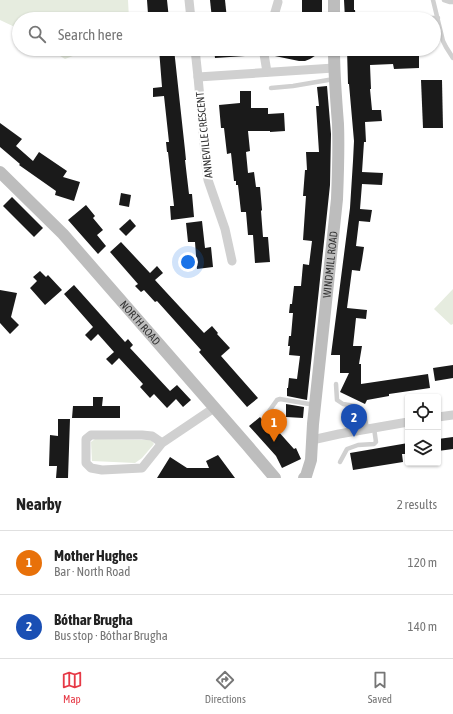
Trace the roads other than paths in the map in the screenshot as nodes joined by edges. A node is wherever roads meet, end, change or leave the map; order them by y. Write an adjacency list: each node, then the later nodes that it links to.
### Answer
1 (189, 0): 7 (street)
2 (334, 0): 9 (street)
3 (432, 0): 10 (lane)
4 (444, 0): 6 (lane)
5 (278, 2): 8 (street)
6 (453, 2)
7 (190, 12)
8 (276, 12)
9 (334, 12)
10 (436, 12)
11 (441, 31): 15 (lane)
12 (196, 56): 18 (street, ANNEVILLE CRESCENT)
13 (264, 56): 16 (street)
14 (334, 56): 17 (street, WINDMILL ROAD)
15 (453, 58)
16 (267, 72): 17 (street, ANNEVILLE CRESCENT); 18 (street, ANNEVILLE CRESCENT)
17 (334, 74): 19 (lane); 23 (street, WINDMILL ROAD)
18 (198, 77): 21 (street, ANNEVILLE CRESCENT)
19 (271, 88)
20 (0, 172): 24 (street, NORTH ROAD)
21 (232, 261)
22 (336, 384): 29 (lane)
23 (315, 405): 25 (lane); 30 (street, WINDMILL ROAD)
24 (214, 408): 31 (street); 33 (street, NORTH ROAD)
25 (267, 414)
26 (453, 414): 27 (street)
27 (441, 416)
28 (405, 422): 29 (street)
29 (370, 428): 30 (street); 32 (lane)
30 (312, 440): 34 (street, WINDMILL ROAD)
31 (162, 443): 31 (street)
32 (340, 462)
33 (275, 478)
34 (304, 478)

